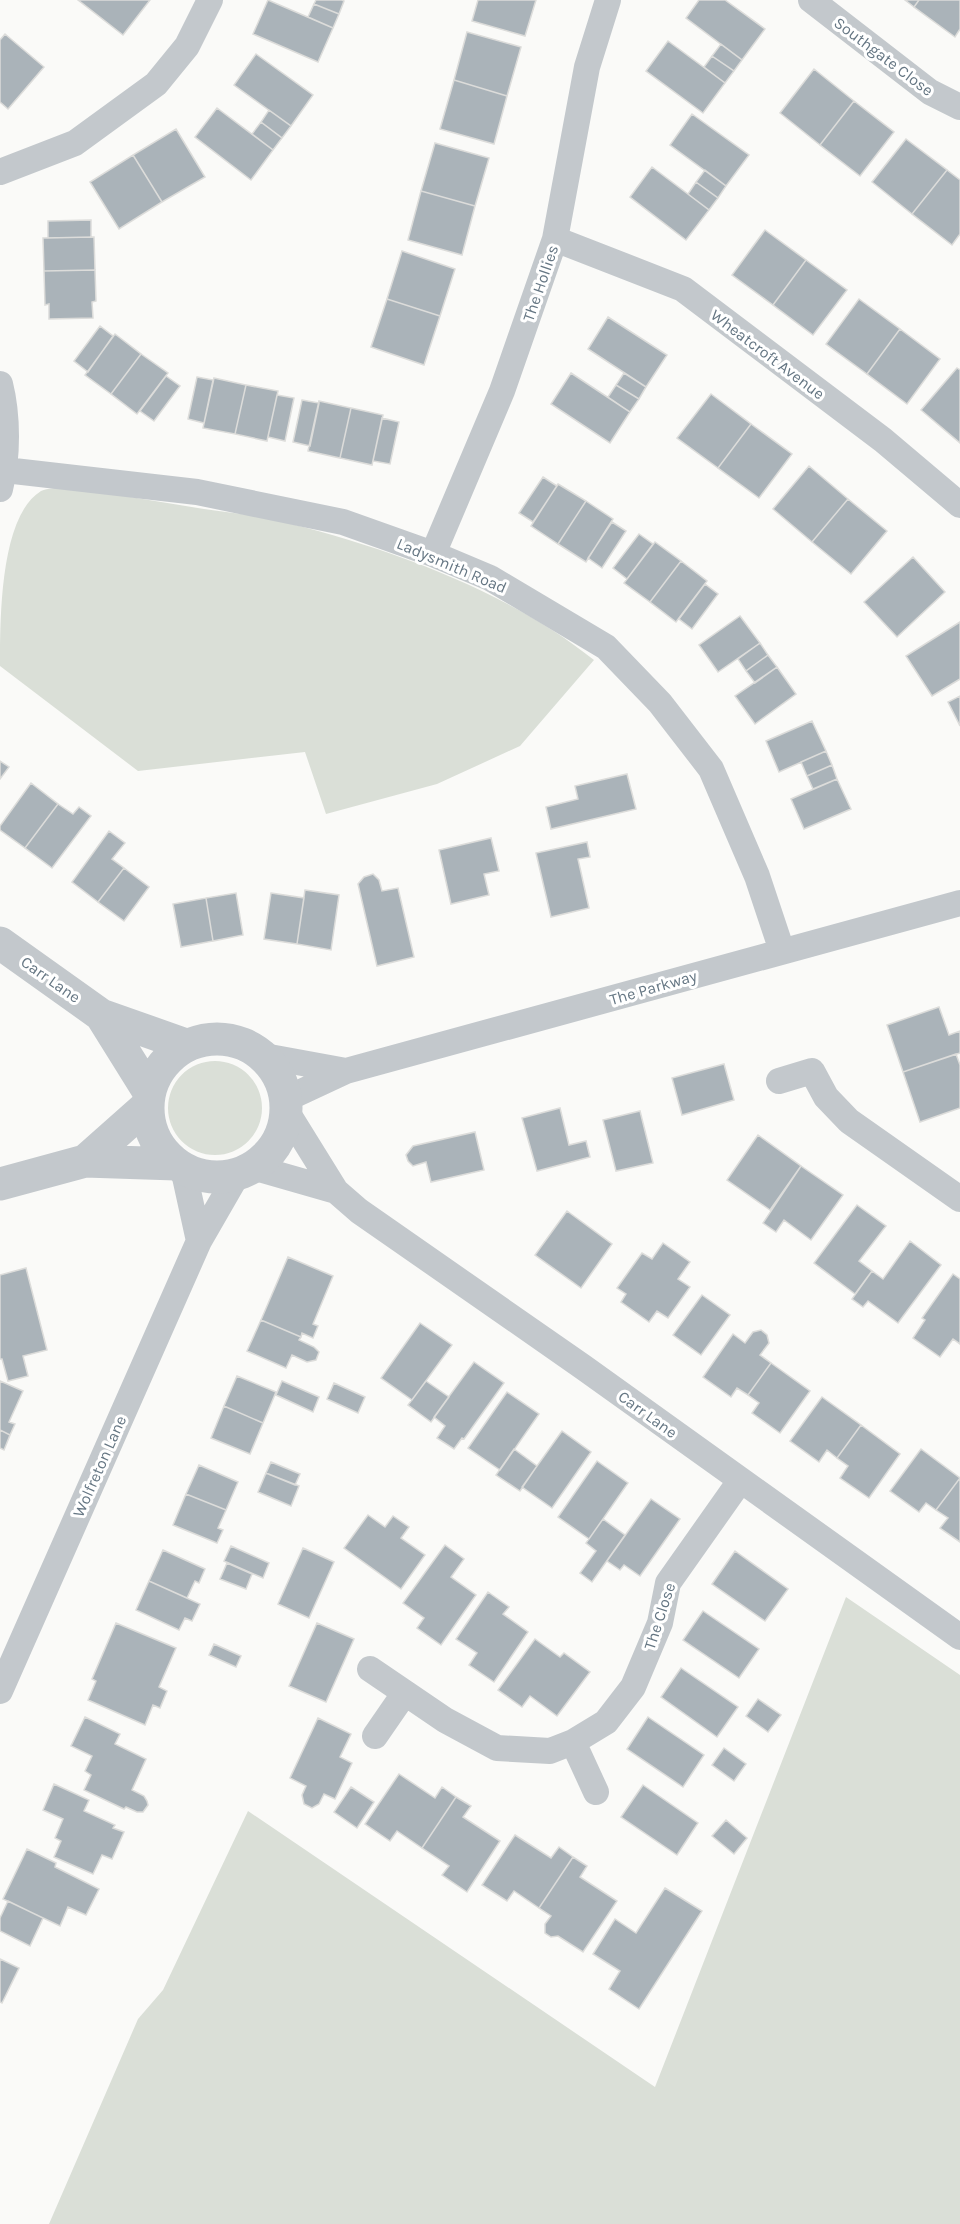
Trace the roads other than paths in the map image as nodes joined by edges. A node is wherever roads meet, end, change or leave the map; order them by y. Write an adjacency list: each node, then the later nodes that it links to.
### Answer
1 (210, 0): 5 (street)
2 (608, 0): 6 (street, The Hollies)
3 (811, 0): 4 (street, Southgate Close)
4 (960, 107)
5 (0, 172)
6 (555, 239): 9 (street, Wheatcroft Avenue); 10 (street, The Hollies)
7 (0, 384): 8 (street)
8 (2, 479): 10 (street, Ladysmith Road)
9 (960, 505)
10 (433, 554): 13 (street, Ladysmith Road)
11 (960, 903): 13 (street, The Parkway)
12 (0, 943): 14 (street, Carr Lane)
13 (782, 951): 17 (street, The Parkway)
14 (101, 1015): 15 (street, Carr Lane); 19 (street, Carr Lane)
15 (186, 1045): 16 (street, Carr Lane); 19 (street, Carr Lane)
16 (264, 1056): 17 (street, The Parkway); 20 (street, Carr Lane)
17 (346, 1071): 20 (street, The Parkway)
18 (779, 1081): 26 (street)
19 (148, 1099): 21 (street); 22 (street, Carr Lane)
20 (287, 1106): 23 (street); 25 (street, Carr Lane)
21 (85, 1161): 22 (street); 24 (street)
22 (179, 1166): 23 (street, Carr Lane); 27 (street)
23 (245, 1171): 25 (street, Carr Lane); 27 (street, Wolfreton Lane)
24 (0, 1184)
25 (336, 1191): 28 (street, Carr Lane)
26 (960, 1199)
27 (199, 1241): 31 (street, Wolfreton Lane)
28 (740, 1481): 29 (street, Carr Lane); 34 (street, The Close)
29 (960, 1637)
30 (370, 1669): 32 (street, The Close)
31 (0, 1691)
32 (405, 1694): 33 (street); 34 (street, The Close)
33 (375, 1736)
34 (573, 1742): 35 (street)
35 (596, 1792)

